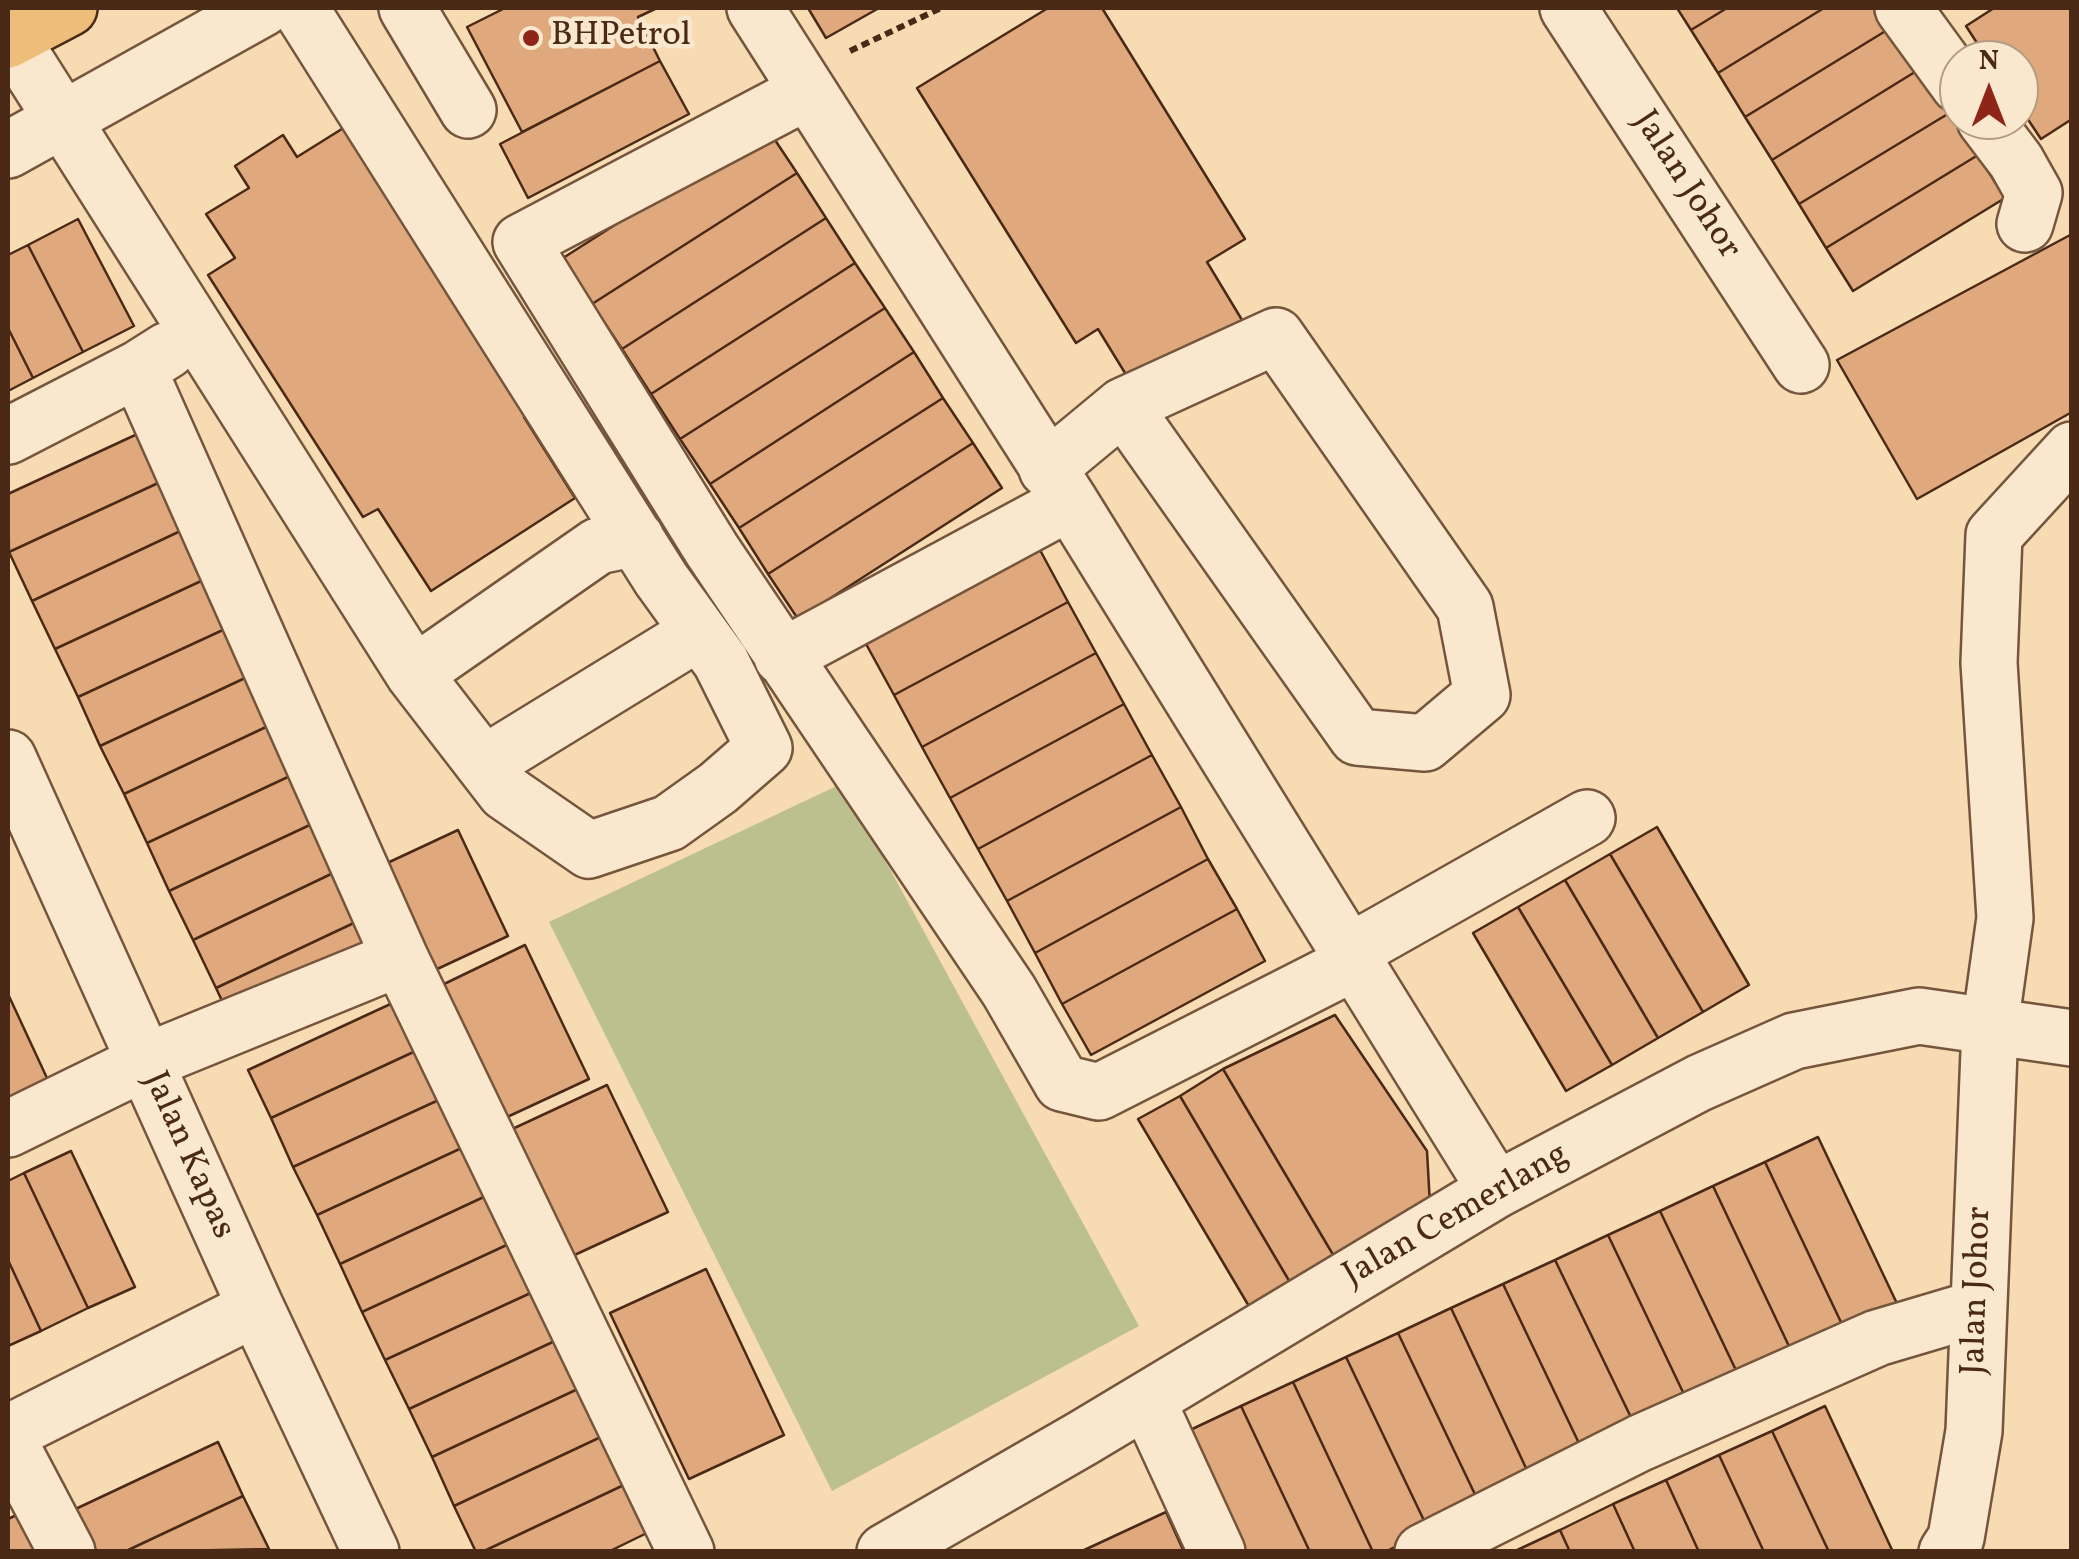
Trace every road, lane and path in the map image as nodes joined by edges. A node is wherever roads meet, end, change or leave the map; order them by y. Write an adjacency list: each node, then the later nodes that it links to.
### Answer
1 (69, 8): 9 (main road)
2 (264, 8): 13 (street)
3 (300, 8): 24 (street)
4 (407, 8): 12 (street)
5 (755, 8): 11 (street)
6 (941, 8): 11 (path)
7 (1568, 8): 18 (street, Jalan Johor)
8 (1903, 8): 10 (street)
9 (9, 39): 13 (street)
10 (1939, 58)
11 (804, 83): 23 (street); 26 (street)
12 (468, 110)
13 (66, 120): 15 (street); 17 (street)
14 (2000, 140): 16 (street)
15 (8, 150)
16 (2026, 224)
17 (195, 333): 19 (street); 27 (street)
18 (1801, 365)
19 (138, 370): 21 (street); 32 (street)
20 (1123, 406): 20 (street); 23 (street)
21 (8, 436)
22 (2072, 450): 34 (street, Jalan Johor)
23 (1059, 486): 26 (street); 33 (street)
24 (636, 538): 25 (street); 27 (street)
25 (699, 632): 29 (street); 29 (street)
26 (782, 657): 33 (street)
27 (414, 674): 29 (street)
28 (8, 758): 31 (street, Jalan Kapas)
29 (484, 764)
30 (1588, 818): 33 (street)
31 (23, 833): 36 (street, Jalan Kapas)
32 (400, 958): 36 (street); 46 (street)
33 (1351, 958): 38 (street)
34 (1990, 1026): 35 (street, Jalan Cemerlang); 38 (street, Jalan Cemerlang); 40 (street, Jalan Johor)
35 (2072, 1038)
36 (145, 1062): 37 (street); 39 (street, Jalan Kapas)
37 (8, 1129)
38 (1496, 1190): 41 (street, Jalan Cemerlang)
39 (256, 1308): 42 (street); 45 (street, Jalan Kapas)
40 (1978, 1308): 48 (street); 49 (street, Jalan Johor)
41 (1147, 1400): 43 (street, Jalan Cemerlang); 47 (street)
42 (8, 1436): 44 (street)
43 (909, 1546)
44 (67, 1552)
45 (371, 1552)
46 (686, 1552)
47 (1217, 1552)
48 (1423, 1552)
49 (1947, 1552)

